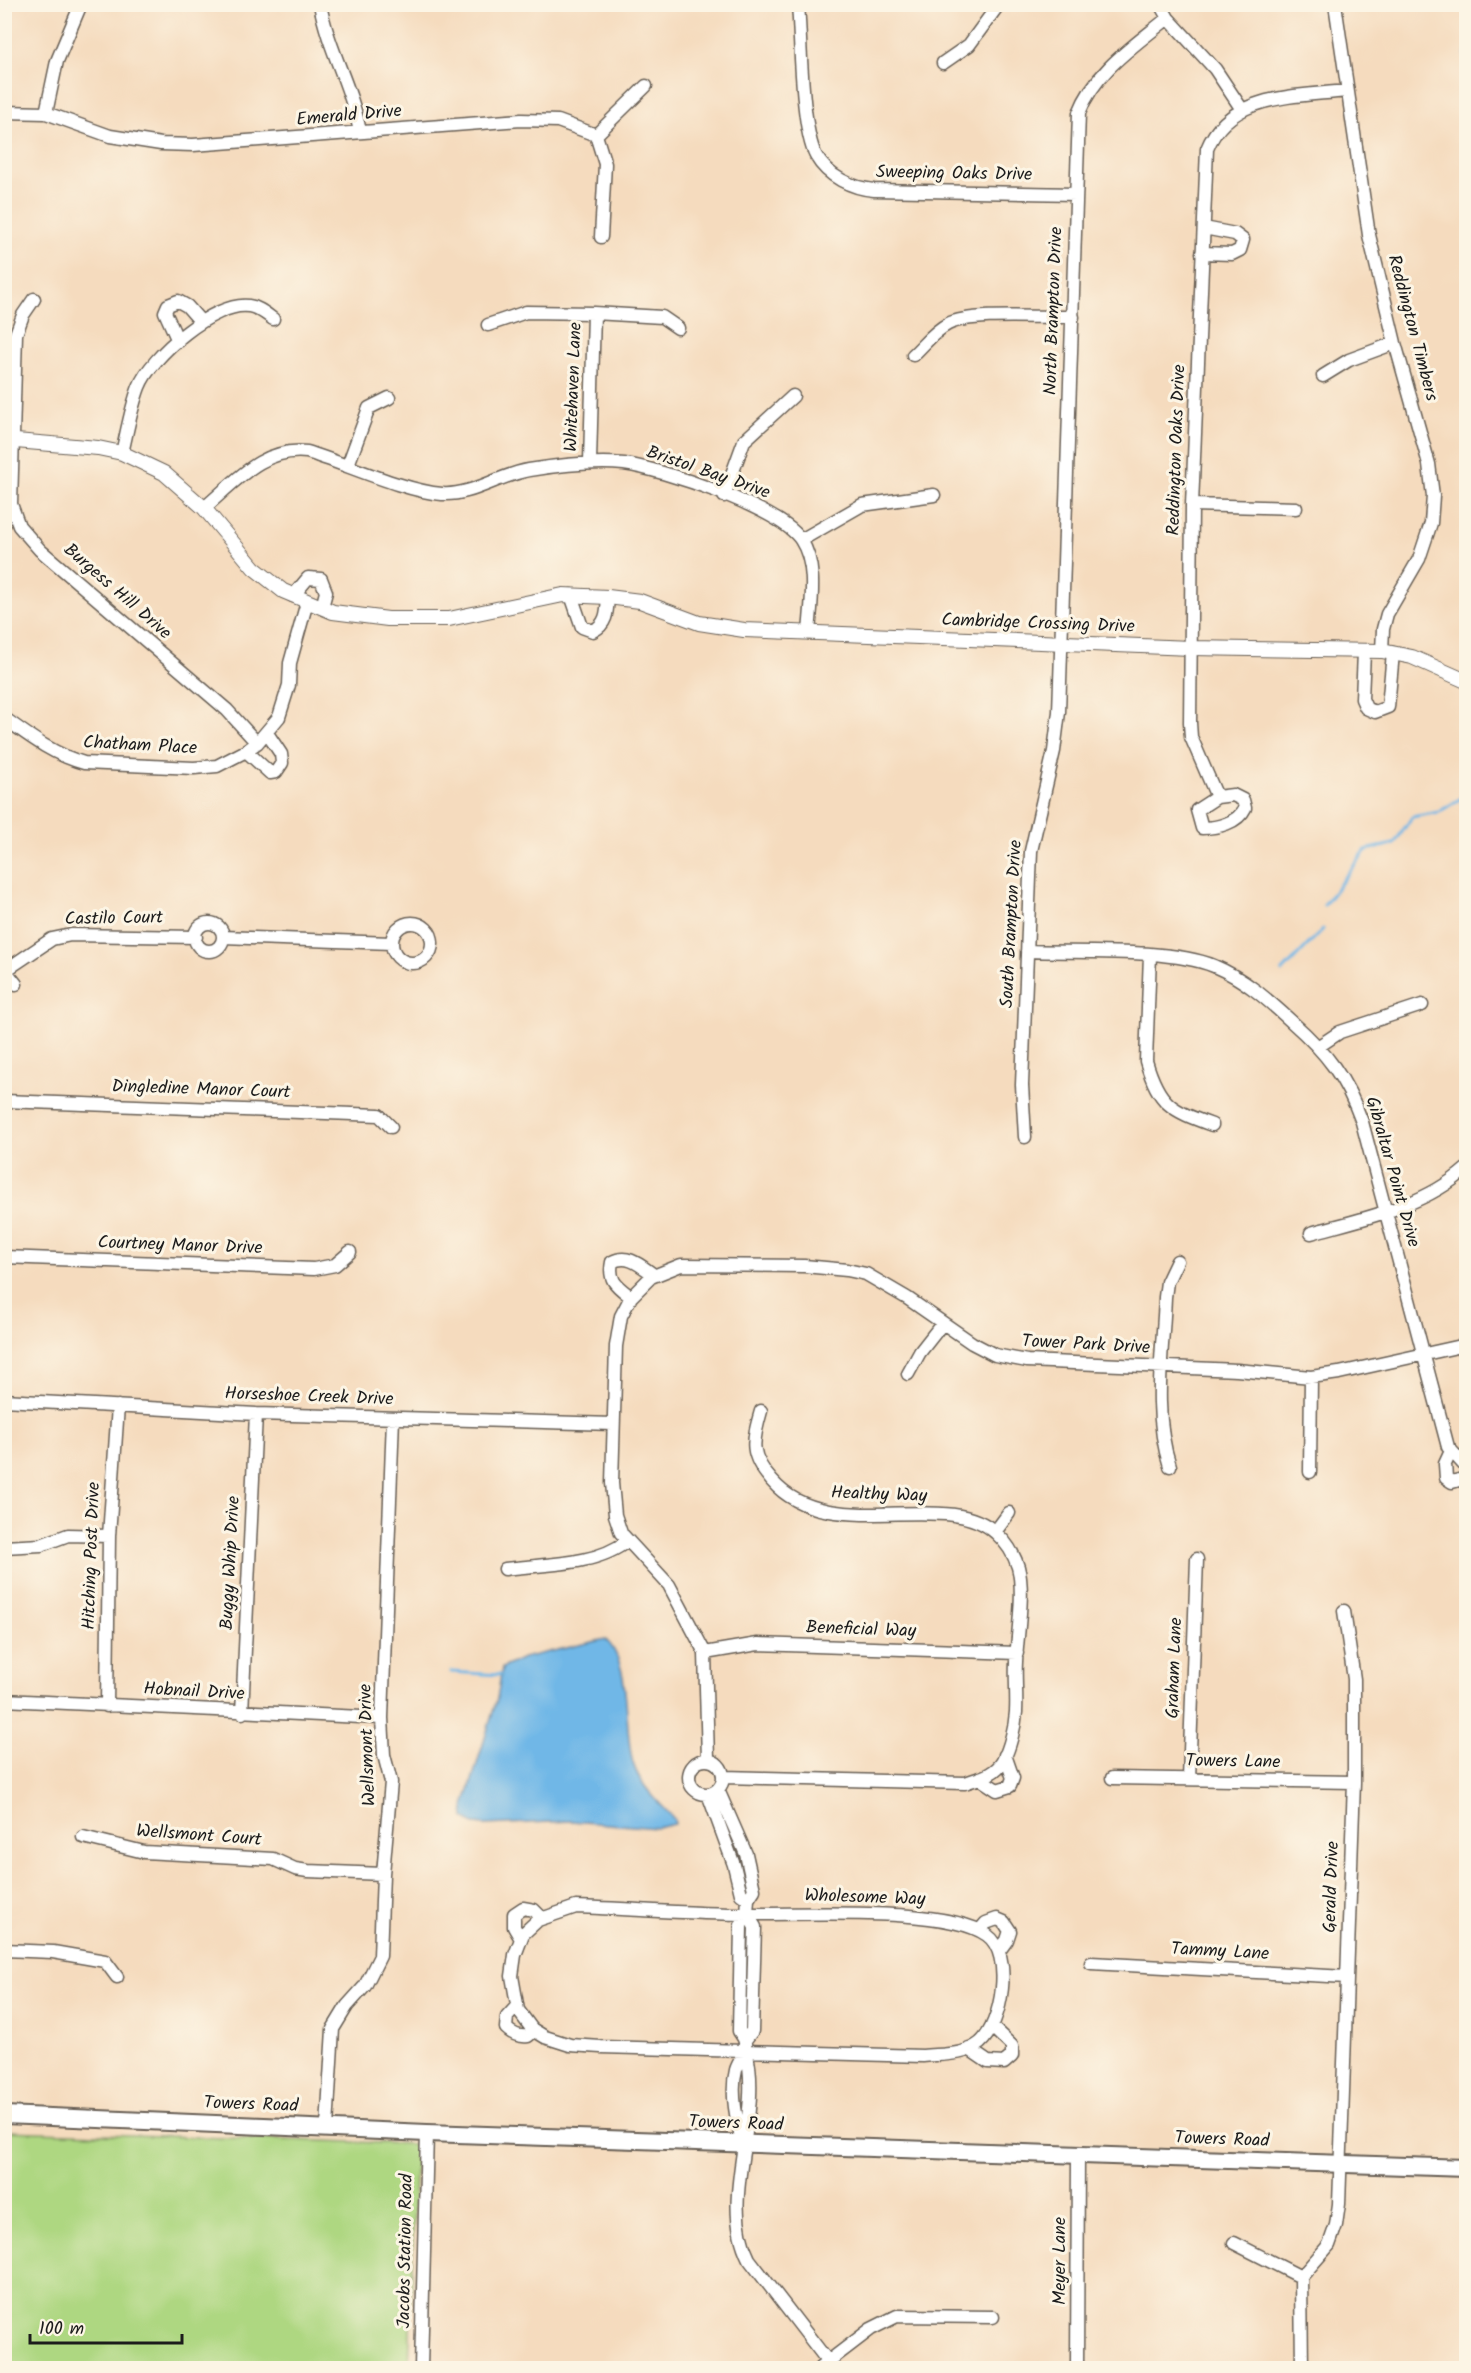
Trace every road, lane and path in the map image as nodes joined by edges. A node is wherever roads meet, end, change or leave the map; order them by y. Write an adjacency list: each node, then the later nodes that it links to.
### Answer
1 (81, 4): 13 (street)
2 (320, 4): 14 (street)
3 (798, 4): 16 (street, Sweeping Oaks Drive)
4 (999, 4): 8 (street)
5 (1160, 4): 7 (street)
6 (1335, 4): 10 (street, Reddington Timbers)
7 (1168, 18): 11 (street); 16 (street, North Brampton Drive)
8 (943, 63)
9 (646, 87): 15 (street)
10 (1346, 91): 11 (street, Reddington Oaks Drive); 28 (street, Reddington Timbers)
11 (1241, 108): 17 (street, Reddington Oaks Drive)
12 (4, 112): 13 (street, Emerald Drive)
13 (46, 113): 14 (street, Emerald Drive)
14 (360, 132): 15 (street, Emerald Drive)
15 (596, 135): 18 (street)
16 (1076, 194): 22 (street, North Brampton Drive)
17 (1204, 228): 19 (street, Reddington Oaks Drive); 19 (street)
18 (601, 237)
19 (1202, 253): 39 (street, Reddington Oaks Drive)
20 (34, 299): 33 (street, Burgess Hill Drive)
21 (594, 313): 25 (street); 26 (street); 35 (street, Whitehaven Lane)
22 (1073, 317): 29 (street); 49 (street, North Brampton Drive)
23 (273, 319): 24 (street)
24 (201, 322): 27 (street); 27 (street)
25 (488, 325)
26 (678, 327)
27 (178, 341): 34 (street)
28 (1395, 343): 30 (street); 52 (street, Reddington Timbers)
29 (913, 355)
30 (1323, 376)
31 (793, 396): 38 (street)
32 (389, 398): 36 (street)
33 (7, 442): 34 (street, Cambridge Crossing Drive); 56 (street, Burgess Hill Drive)
34 (122, 453): 40 (street, Cambridge Crossing Drive)
35 (590, 462): 36 (street, Bristol Bay Drive); 38 (street, Bristol Bay Drive)
36 (348, 465): 40 (street, Bristol Bay Drive)
37 (934, 495): 42 (street)
38 (724, 496): 42 (street, Bristol Bay Drive)
39 (1192, 505): 41 (street); 50 (street, Reddington Oaks Drive)
40 (204, 508): 44 (street, Cambridge Crossing Drive)
41 (1296, 508)
42 (801, 540): 48 (street, Bristol Bay Drive)
43 (571, 595): 45 (street, Cambridge Crossing Drive); 45 (street); 47 (street, Cambridge Crossing Drive)
44 (293, 596): 46 (street, Cambridge Crossing Drive); 47 (street)
45 (608, 597): 48 (street, Cambridge Crossing Drive)
46 (307, 602): 47 (street, Cambridge Crossing Drive); 55 (street, Chatham Place)
47 (322, 607)
48 (809, 633): 49 (street, Cambridge Crossing Drive)
49 (1059, 642): 50 (street, Cambridge Crossing Drive); 62 (street, South Brampton Drive)
50 (1191, 648): 51 (street, Cambridge Crossing Drive); 58 (street, Reddington Oaks Drive)
51 (1364, 652): 52 (street, Cambridge Crossing Drive); 52 (street, Reddington Timbers)
52 (1388, 652): 53 (street, Cambridge Crossing Drive)
53 (1467, 681)
54 (4, 718): 57 (street, Chatham Place)
55 (267, 733): 56 (street, Chatham Place); 57 (street)
56 (257, 743): 57 (street, Chatham Place)
57 (246, 751)
58 (1217, 797)
59 (195, 937): 60 (street, Castilo Court); 60 (street, Castilo Court); 64 (street, Castilo Court)
60 (223, 937): 61 (street, Castilo Court)
61 (391, 943)
62 (1027, 951): 63 (street, Gibraltar Point Drive); 71 (street, South Brampton Drive)
63 (1150, 955): 67 (street, Gibraltar Point Drive); 69 (street)
64 (5, 970): 65 (street)
65 (16, 984)
66 (1422, 1005): 67 (street)
67 (1319, 1046): 73 (street, Gibraltar Point Drive)
68 (4, 1101): 70 (street, Dingledine Manor Court)
69 (1212, 1125)
70 (391, 1127)
71 (1025, 1137)
72 (1467, 1169): 73 (street)
73 (1386, 1212): 74 (street); 82 (street, Gibraltar Point Drive)
74 (1311, 1233)
75 (350, 1252): 76 (street, Courtney Manor Drive)
76 (4, 1257)
77 (1177, 1261): 83 (street)
78 (654, 1275): 79 (street, Tower Park Drive); 79 (street); 80 (street, Tower Park Drive)
79 (631, 1297): 91 (street, Tower Park Drive)
80 (942, 1324): 83 (street, Tower Park Drive); 84 (street)
81 (1467, 1345): 82 (street, Tower Park Drive)
82 (1423, 1354): 85 (street, Tower Park Drive); 92 (street, Gibraltar Point Drive)
83 (1162, 1367): 85 (street, Tower Park Drive); 93 (street)
84 (908, 1374)
85 (1311, 1377): 95 (street)
86 (4, 1400): 87 (street, Horseshoe Creek Drive)
87 (118, 1406): 89 (street, Horseshoe Creek Drive); 99 (street, Hitching Post Drive)
88 (761, 1411): 98 (street, Healthy Way)
89 (256, 1414): 90 (street, Horseshoe Creek Drive); 109 (street, Buggy Whip Drive)
90 (393, 1418): 91 (street, Horseshoe Creek Drive); 110 (street, Wellsmont Drive)
91 (613, 1424): 100 (street, Tower Park Drive)
92 (1451, 1451): 94 (street, Gibraltar Point Drive); 96 (street, Gibraltar Point Drive)
93 (1170, 1466)
94 (1467, 1467)
95 (1310, 1472)
96 (1467, 1478)
97 (1009, 1513): 98 (street)
98 (995, 1532): 106 (street, Healthy Way)
99 (109, 1536): 101 (street); 108 (street, Hitching Post Drive)
100 (627, 1541): 103 (street); 105 (street, Tower Park Drive)
101 (4, 1547)
102 (1197, 1559): 116 (street, Graham Lane)
103 (505, 1569)
104 (1344, 1611): 117 (street, Gerald Drive)
105 (705, 1653): 106 (street, Beneficial Way); 112 (street, Tower Park Drive)
106 (1017, 1653): 111 (street, Healthy Way)
107 (4, 1700): 108 (street, Hobnail Drive)
108 (107, 1706): 109 (street, Hobnail Drive)
109 (242, 1713): 110 (street, Hobnail Drive)
110 (382, 1718): 120 (street, Wellsmont Drive)
111 (1005, 1755): 114 (street, Healthy Way); 114 (street, Healthy Way)
112 (708, 1759): 113 (street); 118 (street)
113 (724, 1777): 114 (street, Healthy Way); 118 (street)
114 (979, 1778)
115 (1112, 1778): 116 (street, Towers Lane)
116 (1189, 1779): 117 (street, Towers Lane)
117 (1354, 1782): 129 (street, Gerald Drive)
118 (713, 1792): 121 (street)
119 (83, 1837): 120 (street, Wellsmont Court)
120 (383, 1874): 136 (street, Wellsmont Drive)
121 (747, 1914): 122 (street, Wholesome Way); 123 (street, Wholesome Way); 133 (street)
122 (542, 1918): 124 (street); 124 (street)
123 (980, 1930): 126 (street); 126 (street, Wholesome Way)
124 (521, 1939): 130 (street)
125 (4, 1950): 128 (street)
126 (999, 1951): 131 (street, Wholesome Way)
127 (1090, 1963): 129 (street, Tammy Lane)
128 (117, 1977)
129 (1347, 1977): 140 (street, Gerald Drive)
130 (517, 2006): 132 (street); 132 (street)
131 (992, 2027): 134 (street); 134 (street)
132 (534, 2031): 133 (street)
133 (745, 2046): 134 (street); 138 (street)
134 (969, 2049)
135 (4, 2115): 136 (main road, Towers Road)
136 (327, 2127): 137 (main road, Towers Road)
137 (427, 2133): 138 (main road, Towers Road); 146 (street, Jacobs Station Road)
138 (743, 2144): 139 (main road, Towers Road); 145 (street)
139 (1078, 2154): 140 (main road, Towers Road); 147 (street, Meyer Lane)
140 (1340, 2164): 141 (main road, Towers Road); 143 (street, Gerald Drive)
141 (1467, 2168)
142 (1234, 2243): 143 (street)
143 (1301, 2277): 148 (street)
144 (993, 2317): 145 (street)
145 (827, 2366)
146 (421, 2368)
147 (1077, 2368)
148 (1302, 2368)

